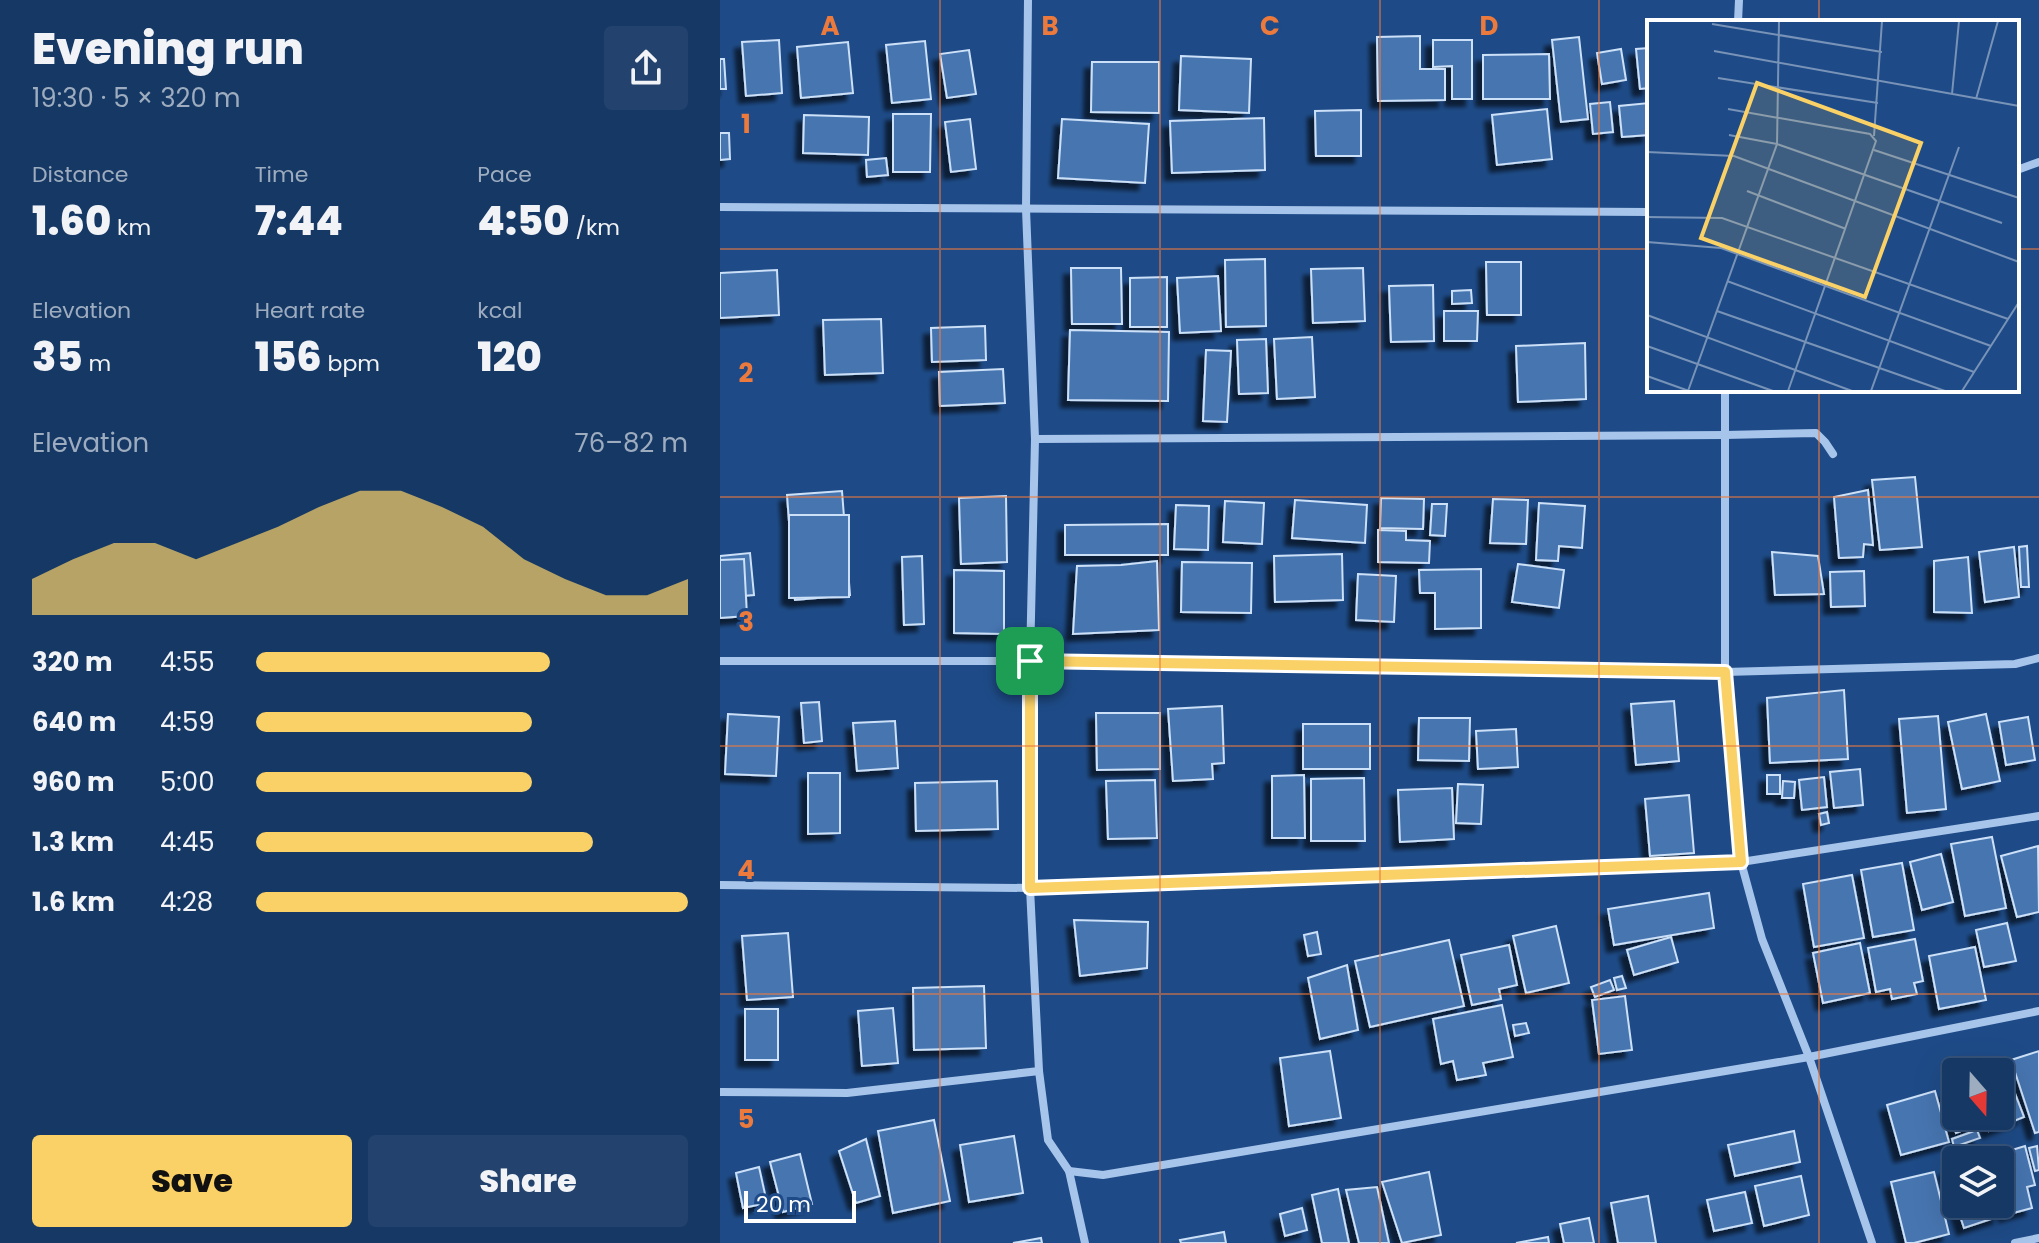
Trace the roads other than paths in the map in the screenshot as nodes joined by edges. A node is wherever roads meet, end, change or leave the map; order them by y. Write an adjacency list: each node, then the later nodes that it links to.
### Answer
1 (1028, 0): 7 (street)
2 (1739, 0): 3 (street)
3 (1738, 20)
4 (2039, 162): 5 (street)
5 (2019, 169)
6 (720, 207): 7 (street)
7 (1026, 209): 8 (street); 11 (street)
8 (1647, 212)
9 (1725, 392): 10 (street)
10 (1725, 435): 11 (street); 12 (street); 16 (street)
11 (1035, 439): 15 (street)
12 (1833, 454)
13 (2039, 658): 16 (street)
14 (720, 661): 15 (street)
15 (1030, 661): 16 (street); 20 (street)
16 (1725, 672): 18 (street)
17 (2039, 816): 18 (street)
18 (1741, 862): 20 (street); 22 (street)
19 (720, 885): 20 (street)
20 (1030, 888): 23 (street)
21 (2039, 1011): 22 (street)
22 (1809, 1057): 25 (street); 28 (street)
23 (1039, 1071): 24 (street); 25 (street)
24 (720, 1092)
25 (1069, 1171): 27 (street)
26 (2039, 1238): 29 (street)
27 (1085, 1243)
28 (1872, 1243)
29 (2015, 1243)

